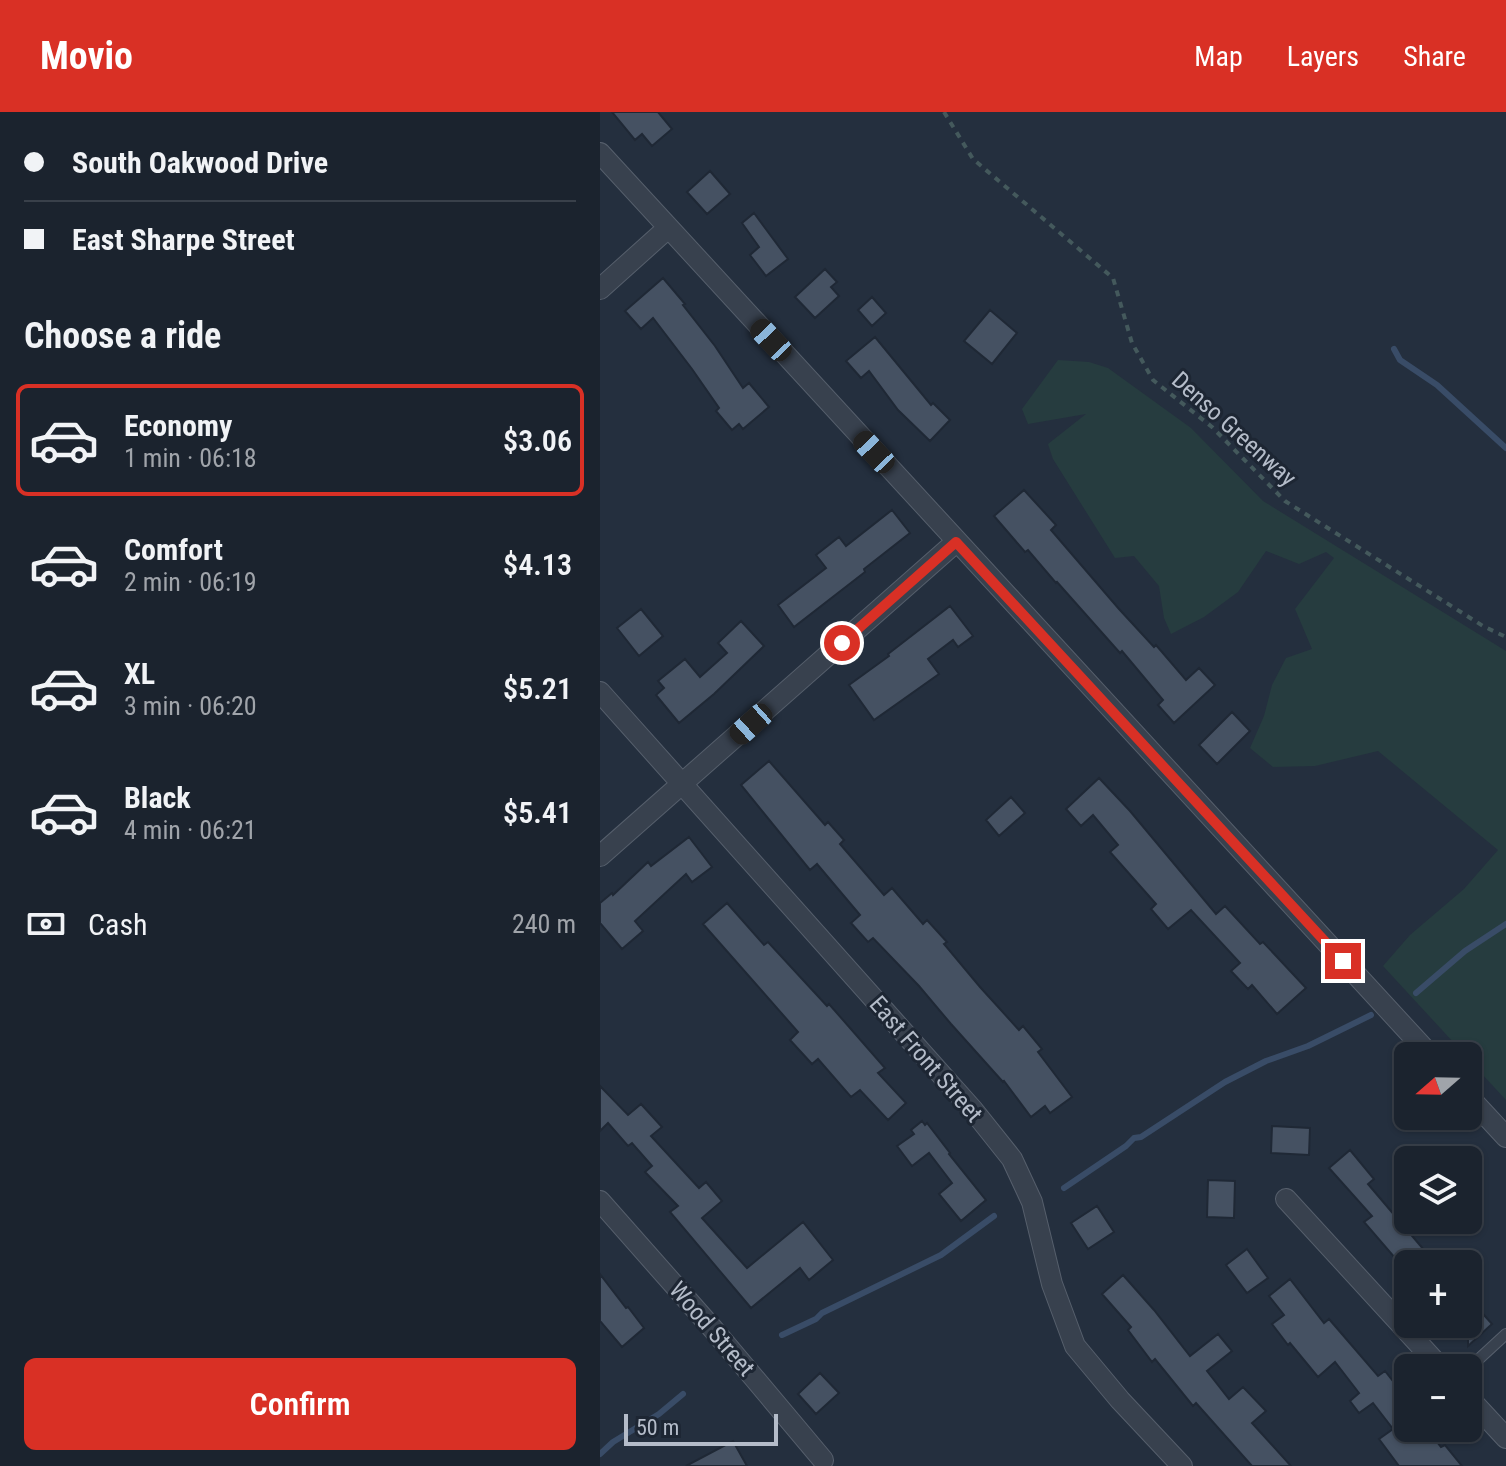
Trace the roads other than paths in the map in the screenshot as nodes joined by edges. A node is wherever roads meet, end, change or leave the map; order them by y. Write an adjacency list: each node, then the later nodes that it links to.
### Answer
1 (600, 153): 2 (street)
2 (668, 228): 3 (street); 4 (street)
3 (600, 289)
4 (956, 542): 6 (street); 8 (street)
5 (600, 692): 6 (street, East Front Street)
6 (682, 785): 7 (street); 19 (street, East Front Street)
7 (600, 856)
8 (1418, 1042)
9 (1482, 1111): 10 (street)
10 (1506, 1137)
11 (1286, 1199): 14 (street)
12 (600, 1201): 18 (street, Wood Street)
13 (1506, 1334): 15 (lane)
14 (1428, 1354)
15 (1482, 1356)
16 (1482, 1412): 17 (street)
17 (1506, 1438)
18 (823, 1460)
19 (1182, 1466)

